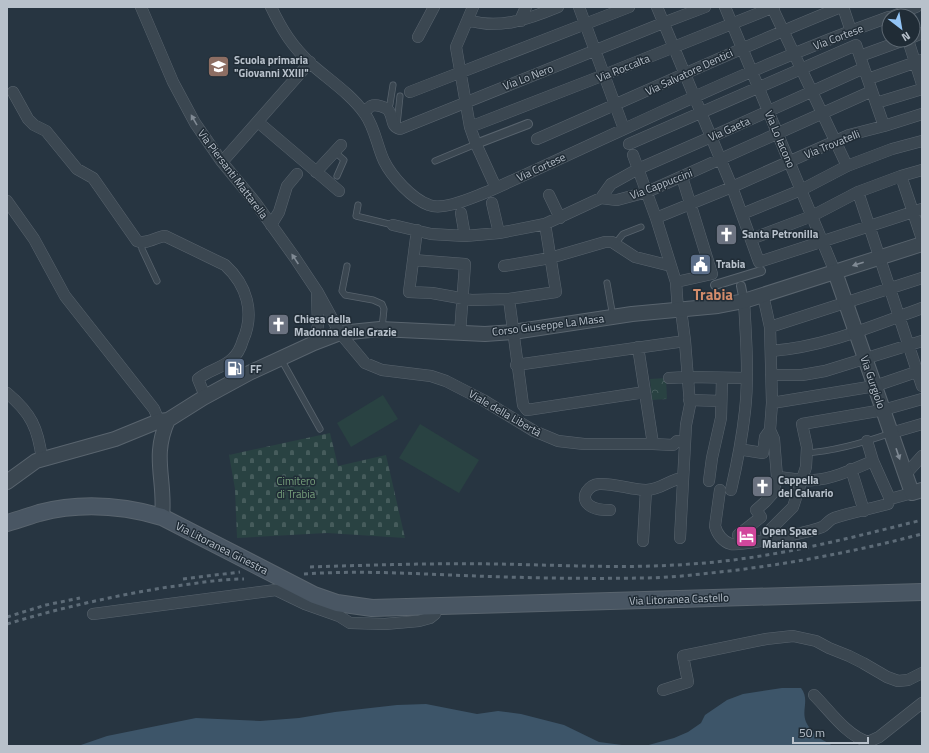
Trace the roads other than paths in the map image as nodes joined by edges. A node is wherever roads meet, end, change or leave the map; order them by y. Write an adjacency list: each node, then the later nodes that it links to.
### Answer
1 (141, 7): 73 (street, Via Piersanti Mattarella, one-way to 1)
2 (271, 7): 31 (street, Via Cortese)
3 (434, 7): 23 (street)
4 (473, 7): 15 (street)
5 (526, 7): 17 (street)
6 (558, 7): 17 (street)
7 (579, 7): 20 (street)
8 (629, 7): 14 (street)
9 (656, 7): 18 (street)
10 (705, 7): 18 (street, Via Lo Nero)
11 (725, 7): 19 (street, Via Lo Iacono)
12 (772, 7): 19 (street, Via Roccalta); 21 (street)
13 (842, 7): 21 (street, Via Salvatore Dentici); 22 (street)
14 (616, 10): 20 (street)
15 (468, 20): 17 (street); 36 (street)
16 (881, 20): 22 (street, Via Cortese)
17 (521, 21)
18 (663, 23): 25 (street); 29 (street, Via Lo Nero)
19 (732, 23): 25 (street, Via Roccalta); 26 (street, Via Lo Iacono)
20 (585, 24): 29 (street); 36 (street)
21 (782, 31): 26 (street, Via Salvatore Dentici); 30 (street)
22 (851, 31): 30 (street, Via Cortese)
23 (418, 37)
24 (881, 45): 28 (street)
25 (673, 47): 37 (street); 38 (street, Via Roccalta)
26 (742, 48): 35 (street, Via Lo Iacono); 37 (street, Via Salvatore Dentici)
27 (912, 48): 32 (street)
28 (858, 50): 33 (street); 34 (street)
29 (595, 51): 38 (street); 49 (street, Via Lo Nero)
30 (794, 54): 34 (street); 35 (street, Via Cortese)
31 (310, 62): 54 (street, Via Cortese); 58 (street)
32 (919, 62): 39 (street); 40 (street)
33 (864, 68): 39 (street); 44 (street, Via Gaeta)
34 (801, 69): 42 (street); 44 (street)
35 (752, 71): 42 (street, Via Lo Iacono); 48 (street, Via Cortese)
36 (460, 73): 47 (street); 49 (street)
37 (684, 74): 48 (street); 51 (street, Via Salvatore Dentici)
38 (604, 75): 51 (street); 61 (street, Via Roccalta)
39 (868, 79): 45 (street)
40 (922, 84)
41 (393, 85): 52 (lane)
42 (758, 87): 53 (street, Via Lo Iacono); 55 (street)
43 (922, 89): 50 (street)
44 (812, 91): 53 (street, Via Gaeta); 56 (street)
45 (872, 91): 50 (street); 56 (street, Via Cappuccini)
46 (13, 92): 112 (street)
47 (405, 94): 62 (lane)
48 (694, 97): 55 (street); 63 (street, Via Cortese)
49 (466, 102): 61 (street); 62 (street, Via Lo Nero)
50 (876, 104): 60 (street)
51 (615, 105): 63 (street); 66 (street, Via Salvatore Dentici)
52 (387, 109): 54 (street); 62 (street)
53 (768, 111): 64 (street, Via Lo Iacono); 65 (street, Via Gaeta)
54 (364, 113): 84 (street, Via Cortese)
55 (701, 113): 65 (street); 76 (street)
56 (822, 114): 64 (street, Via Cappuccini); 67 (street)
57 (922, 114): 60 (street, Via Trovatelli)
58 (258, 122): 73 (street); 78 (street)
59 (528, 124): 69 (street)
60 (884, 126): 67 (street, Via Trovatelli)
61 (470, 127): 69 (street)
62 (396, 128)
63 (624, 129): 84 (street, Via Cortese)
64 (778, 134): 71 (street, Via Cappuccini); 74 (street, Via Lo Iacono)
65 (711, 137): 71 (street); 76 (street, Via Gaeta)
66 (536, 139)
67 (835, 141): 74 (street, Via Trovatelli); 75 (street)
68 (922, 141): 75 (street)
69 (476, 144): 72 (lane); 84 (street)
70 (338, 148): 78 (street); 80 (lane)
71 (720, 159): 82 (street, Via Cappuccini); 83 (street)
72 (435, 161)
73 (222, 162): 102 (street, Via Piersanti Mattarella)
74 (790, 162): 83 (street, Via Trovatelli); 85 (street, Via Lo Iacono)
75 (847, 166): 85 (street)
76 (638, 168): 87 (street); 90 (street, Via Gaeta)
77 (922, 170): 81 (street)
78 (316, 172): 86 (street)
79 (297, 174): 102 (street)
80 (337, 176)
81 (901, 176): 88 (street); 95 (street)
82 (682, 177): 87 (street, Via Cappuccini); 94 (street)
83 (732, 187): 94 (street, Via Trovatelli); 97 (street)
84 (496, 188)
85 (801, 190): 97 (street); 98 (street, Via Lo Iacono)
86 (339, 191)
87 (647, 192): 90 (street, Via Cappuccini); 100 (street)
88 (858, 192): 98 (street); 104 (street)
89 (549, 195): 99 (street)
90 (601, 198): 99 (street, Via Cappuccini)
91 (7, 201): 172 (street)
92 (492, 204): 107 (street)
93 (358, 205): 103 (lane)
94 (691, 205): 100 (street, Via Trovatelli); 124 (street)
95 (918, 211): 104 (street); 110 (street)
96 (460, 213): 108 (street)
97 (742, 214): 109 (street)
98 (812, 216): 109 (street); 111 (street, Via Lo Iacono)
99 (560, 218): 101 (street, Via Cappuccini)
100 (656, 218): 121 (street)
101 (545, 224): 107 (street, Via Cappuccini); 116 (street)
102 (271, 225): 131 (street, Via Piersanti Mattarella, one-way to 102)
103 (393, 225): 106 (street, Via Cappuccini)
104 (870, 226): 111 (street); 115 (street)
105 (642, 227): 113 (lane)
106 (417, 230): 108 (street, Via Cappuccini); 117 (street)
107 (498, 233): 108 (street, Via Cappuccini)
108 (465, 236)
109 (751, 239): 118 (street)
110 (922, 239)
111 (823, 242): 118 (street); 122 (street, Via Lo Iacono)
112 (141, 243): 126 (lane); 166 (street)
113 (615, 244): 116 (street); 121 (street)
114 (922, 244): 115 (street, Corso Giuseppe La Masa)
115 (880, 257): 122 (street, Corso Giuseppe La Masa, one-way to 122); 130 (street)
116 (550, 258): 120 (street); 134 (street)
117 (413, 260): 133 (street); 133 (street)
118 (760, 262): 124 (street); 125 (street)
119 (347, 266): 142 (lane)
120 (504, 266)
121 (671, 266): 127 (street)
122 (835, 272): 132 (street, Corso Giuseppe La Masa); 136 (street, Via Gurgiolo)
123 (922, 278): 130 (street)
124 (714, 280): 127 (street)
125 (763, 280)
126 (157, 281)
127 (676, 282): 138 (street)
128 (607, 283): 140 (lane)
129 (741, 286): 135 (street)
130 (890, 289): 136 (street); 139 (street)
131 (316, 291): 145 (street, Via Piersanti Mattarella); 149 (street)
132 (763, 295): 135 (street, Corso Giuseppe La Masa); 141 (street)
133 (463, 298): 134 (street); 146 (street)
134 (509, 299): 143 (street)
135 (744, 301): 138 (street, Corso Giuseppe La Masa); 161 (street)
136 (846, 303): 141 (street); 144 (street, Via Gurgiolo)
137 (922, 308): 139 (street)
138 (680, 310): 140 (street, Corso Giuseppe La Masa); 147 (street)
139 (899, 316): 144 (street); 150 (street)
140 (614, 317): 143 (street, Corso Giuseppe La Masa)
141 (770, 327): 152 (street)
142 (382, 329): 145 (street, Corso Giuseppe La Masa); 146 (street, Corso Giuseppe La Masa)
143 (513, 332): 146 (street, Corso Giuseppe La Masa); 155 (street)
144 (856, 332): 152 (street); 154 (street, Via Gurgiolo)
145 (340, 333): 149 (street, Corso Giuseppe La Masa); 178 (street, Viale della Libertà)
146 (460, 333)
147 (685, 341): 151 (street); 158 (street)
148 (922, 341): 150 (street)
149 (314, 343): 153 (street, Corso Giuseppe La Masa)
150 (909, 345): 154 (street); 156 (street)
151 (638, 347): 155 (street); 164 (street)
152 (771, 351): 157 (street)
153 (281, 358): 166 (street, Corso Giuseppe La Masa); 174 (lane)
154 (865, 359): 157 (street); 162 (street, Via Gurgiolo)
155 (516, 365): 164 (street)
156 (920, 370): 162 (street); 163 (street)
157 (771, 375): 170 (street)
158 (688, 377): 159 (street); 160 (street); 167 (street)
159 (669, 378)
160 (722, 378): 161 (street); 169 (street)
161 (746, 378): 180 (street)
162 (875, 386): 170 (street); 171 (street, Via Gurgiolo)
163 (922, 386)
164 (645, 392): 178 (street)
165 (7, 393): 183 (street)
166 (205, 396): 172 (street, Corso Giuseppe La Masa)
167 (689, 400): 169 (street); 179 (street)
168 (922, 400): 171 (street)
169 (721, 401): 190 (street)
170 (772, 403): 175 (street)
171 (883, 410): 176 (street, Via Gurgiolo); 181 (street)
172 (164, 420): 183 (street, Corso Giuseppe La Masa); 197 (street)
173 (922, 424): 176 (street)
174 (320, 429)
175 (770, 430): 180 (street); 187 (street)
176 (891, 433): 177 (lane); 186 (street, Via Gurgiolo, one-way to 186)
177 (867, 442): 181 (lane); 184 (street)
178 (653, 444): 179 (street, Viale della Libertà)
179 (685, 445): 188 (street)
180 (737, 451): 201 (street)
181 (806, 453): 189 (street)
182 (922, 456): 186 (street)
183 (42, 459): 191 (street, Corso Giuseppe La Masa)
184 (873, 461): 185 (street); 194 (street)
185 (851, 469): 189 (street); 196 (street)
186 (905, 475): 193 (street, Via Gurgiolo)
187 (777, 477): 189 (street); 199 (street)
188 (683, 478): 192 (street); 200 (street)
189 (802, 480): 201 (street)
190 (709, 481)
191 (7, 482)
192 (646, 490): 195 (street); 202 (street)
193 (917, 492): 194 (street)
194 (890, 499): 196 (street)
195 (610, 510)
196 (864, 511): 201 (street)
197 (162, 517): 198 (main road, Via Litoranea Ginestra); 204 (main road, Via Litoranea Ginestra)
198 (7, 523)
199 (738, 535)
200 (680, 538)
201 (766, 539)
202 (643, 542)
203 (922, 592): 204 (main road, Via Litoranea Castello)
204 (436, 607): 205 (street)
205 (94, 614)
206 (922, 673): 207 (street)
207 (663, 690)
208 (814, 695): 209 (street)
209 (922, 703)

